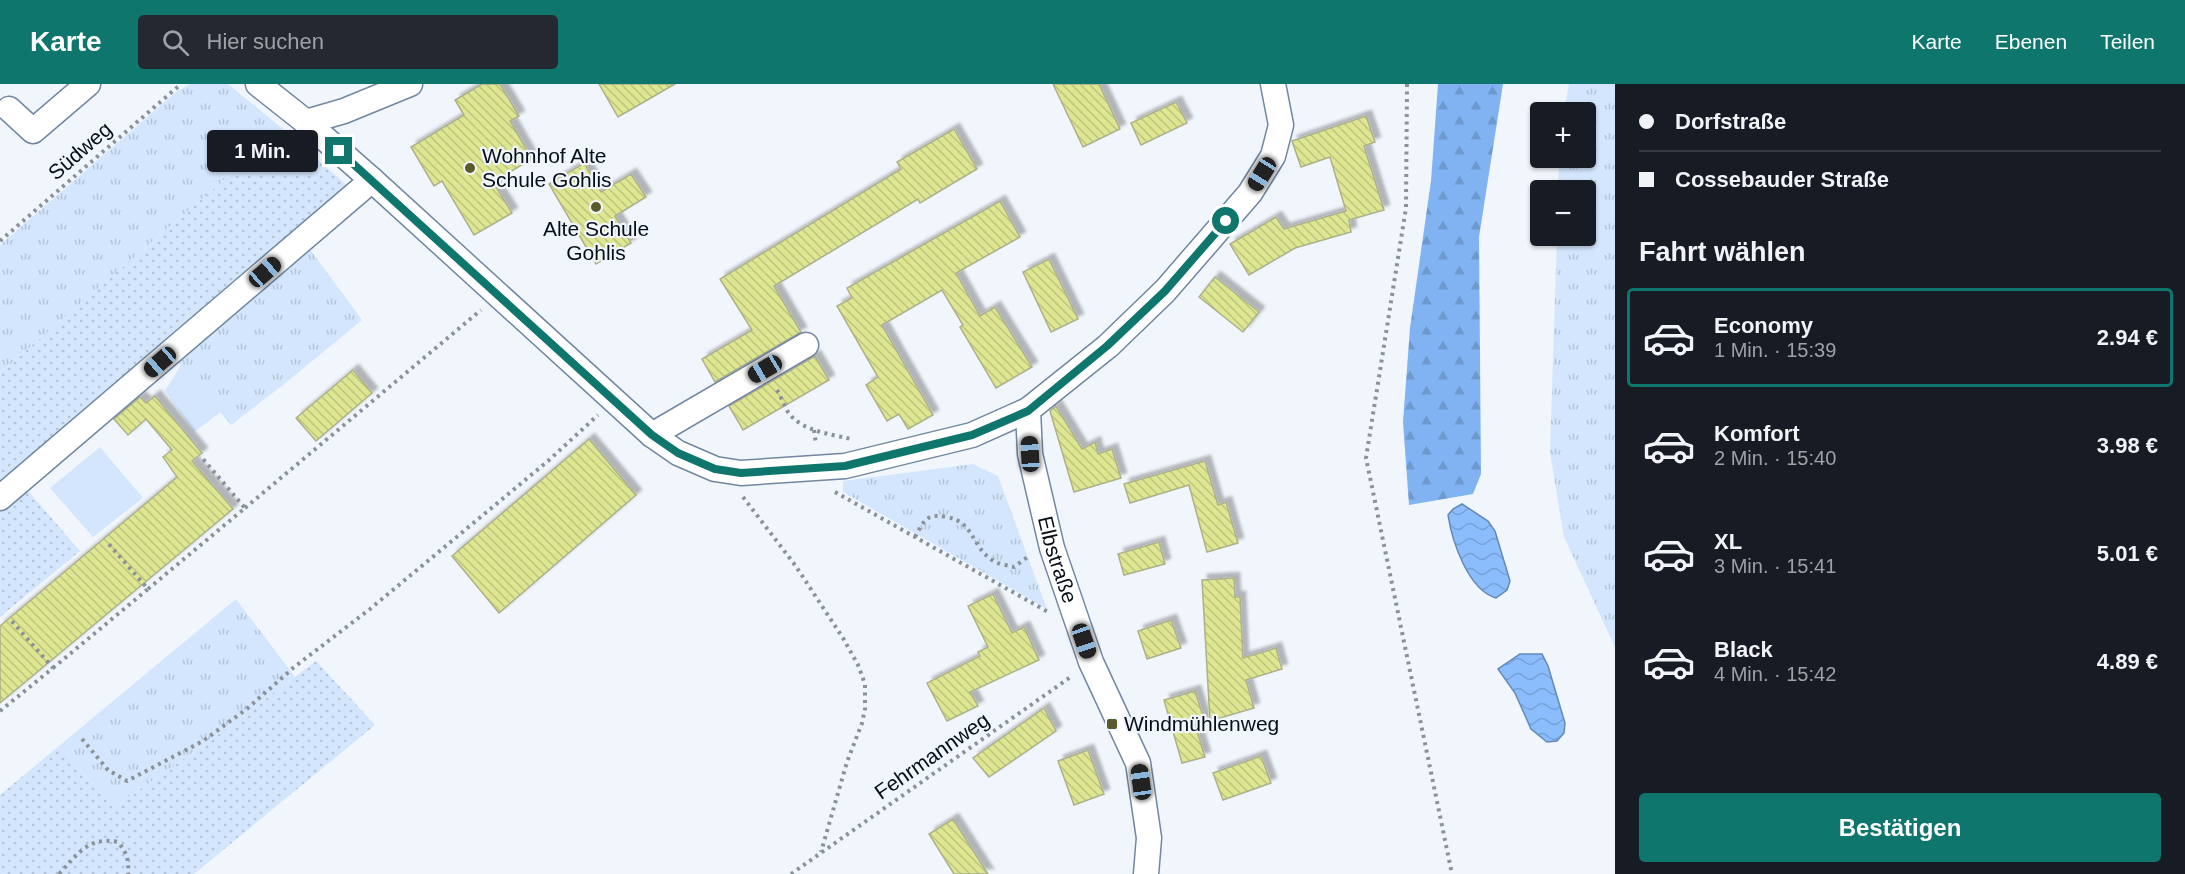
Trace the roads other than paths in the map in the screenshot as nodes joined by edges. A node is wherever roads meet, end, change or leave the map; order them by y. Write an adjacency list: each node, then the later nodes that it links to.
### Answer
1 (88, 84): 5 (street)
2 (258, 84): 6 (street)
3 (410, 84): 6 (street)
4 (1273, 84): 9 (street)
5 (9, 109)
6 (306, 122): 7 (street)
7 (372, 180): 10 (street); 11 (street)
8 (806, 345): 10 (street)
9 (1028, 411): 10 (street); 12 (street, Elbstraße)
10 (652, 435)
11 (0, 498)
12 (1146, 874)

